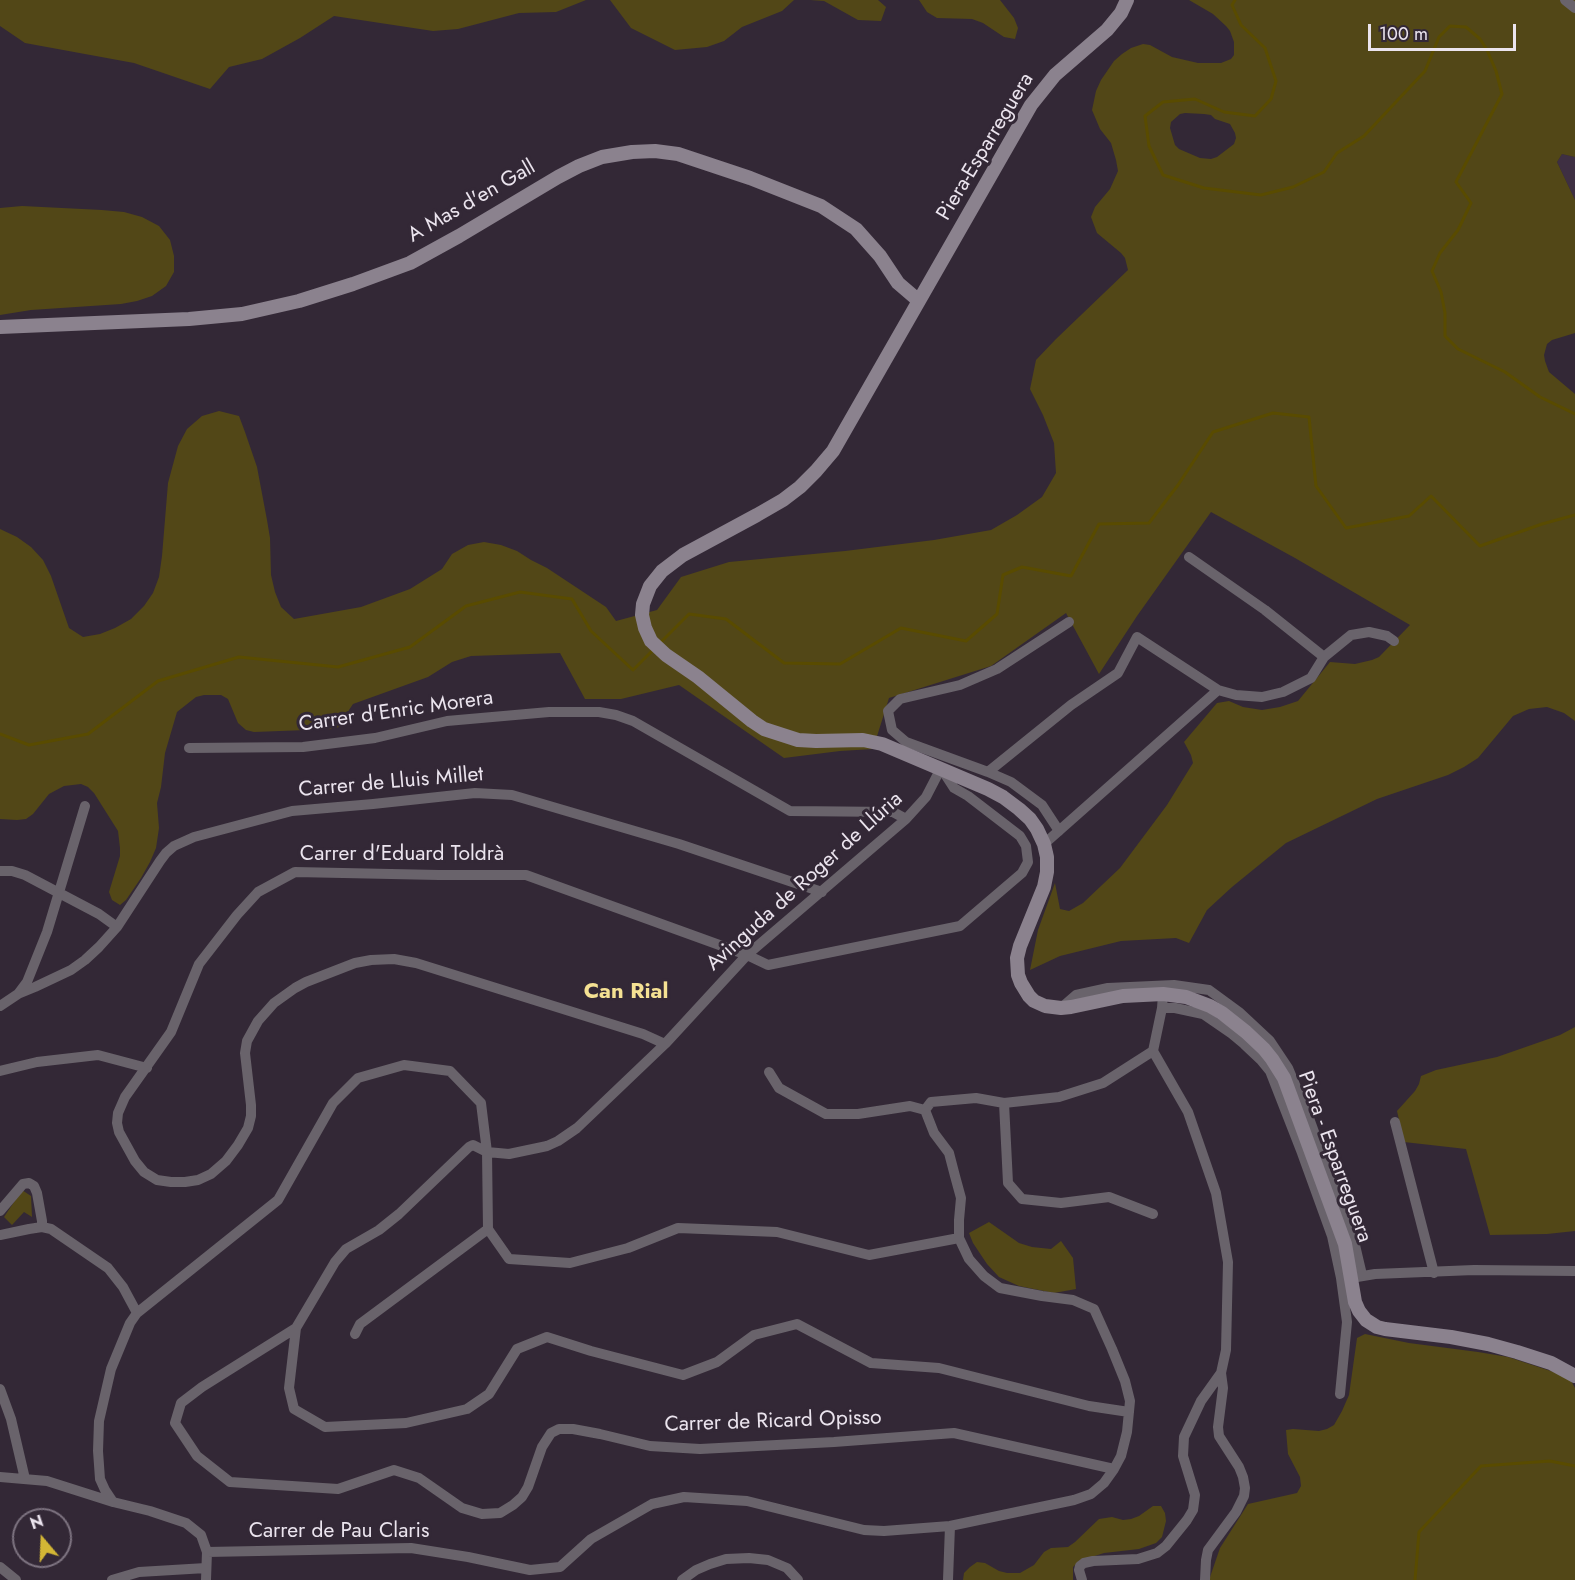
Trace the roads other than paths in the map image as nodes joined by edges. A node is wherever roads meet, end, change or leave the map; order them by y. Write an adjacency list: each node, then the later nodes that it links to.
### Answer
1 (1127, 0): 4 (main road, Piera-Esparreguera)
2 (1565, 0): 3 (street)
3 (1575, 8)
4 (919, 301): 5 (main road, A Mas d'en Gall); 12 (main road, Piera - Esparreguera)
5 (0, 327)
6 (1189, 557): 9 (street)
7 (1069, 622): 13 (street)
8 (1394, 642): 9 (street)
9 (1324, 657): 10 (street)
10 (1218, 690): 13 (street); 16 (street)
11 (189, 748): 15 (street, Carrer d'Enric Morera)
12 (941, 768): 15 (street, Avinguda de Roger de Llúria); 17 (main road, Piera - Esparreguera); 22 (street, Carrer d'Eduard Toldrà)
13 (988, 772): 16 (street)
14 (85, 806): 19 (street)
15 (906, 819): 20 (street, Avinguda de Roger de Llúria)
16 (1059, 831): 17 (street)
17 (1044, 844): 26 (main road, Piera - Esparreguera)
18 (0, 871): 19 (street)
19 (59, 892): 21 (street); 23 (street)
20 (822, 892): 21 (street, Carrer de Lluis Millet); 22 (street, Avinguda de Roger de Llúria)
21 (117, 927): 23 (street, Carrer de Lluis Millet)
22 (747, 955): 27 (street, Avinguda de Roger de Llúria); 29 (street, Carrer d'Eduard Toldrà)
23 (18, 994): 25 (street, Carrer de Lluis Millet)
24 (1163, 1001): 26 (main road, Piera - Esparreguera); 28 (street); 44 (main road, Piera - Esparreguera); 47 (street)
25 (0, 1006)
26 (1061, 1008): 44 (street)
27 (665, 1044): 29 (street, Carrer d'Eduard Toldrà); 35 (street, Avinguda de Roger de Llúria)
28 (1153, 1051): 32 (street); 50 (street)
29 (147, 1068): 30 (street)
30 (0, 1071)
31 (769, 1072): 33 (street)
32 (1004, 1103): 33 (street); 37 (street)
33 (925, 1110): 41 (street)
34 (1395, 1122): 43 (street)
35 (487, 1152): 39 (street); 46 (street); 48 (street, Avinguda de Roger de Llúria)
36 (0, 1211): 38 (street)
37 (1153, 1214)
38 (42, 1227): 40 (street); 46 (street)
39 (488, 1229): 41 (street); 49 (street)
40 (0, 1235)
41 (959, 1238): 54 (street)
42 (1575, 1271): 43 (street)
43 (1434, 1273): 44 (street)
44 (1357, 1277): 45 (main road, Piera - Esparreguera)
45 (1359, 1311): 47 (street); 51 (main road)
46 (136, 1313): 58 (street)
47 (1347, 1322): 53 (street)
48 (296, 1328): 54 (street); 55 (street, Carrer de Ricard Opisso)
49 (355, 1334)
50 (1221, 1372): 69 (street); 70 (street)
51 (1575, 1376)
52 (0, 1389): 57 (street)
53 (1340, 1394)
54 (1129, 1412): 55 (street)
55 (1114, 1469): 59 (street, Carrer de Pau Claris)
56 (0, 1477): 57 (street)
57 (25, 1479): 58 (street)
58 (113, 1502): 60 (street)
59 (950, 1526): 60 (street, Carrer de Pau Claris); 68 (street)
60 (207, 1552): 62 (street)
61 (0, 1567): 63 (street)
62 (206, 1568): 64 (street); 65 (street)
63 (16, 1580)
64 (112, 1580)
65 (206, 1580)
66 (682, 1580): 67 (street)
67 (798, 1580)
68 (948, 1580)
69 (1082, 1580)
70 (1205, 1580)

